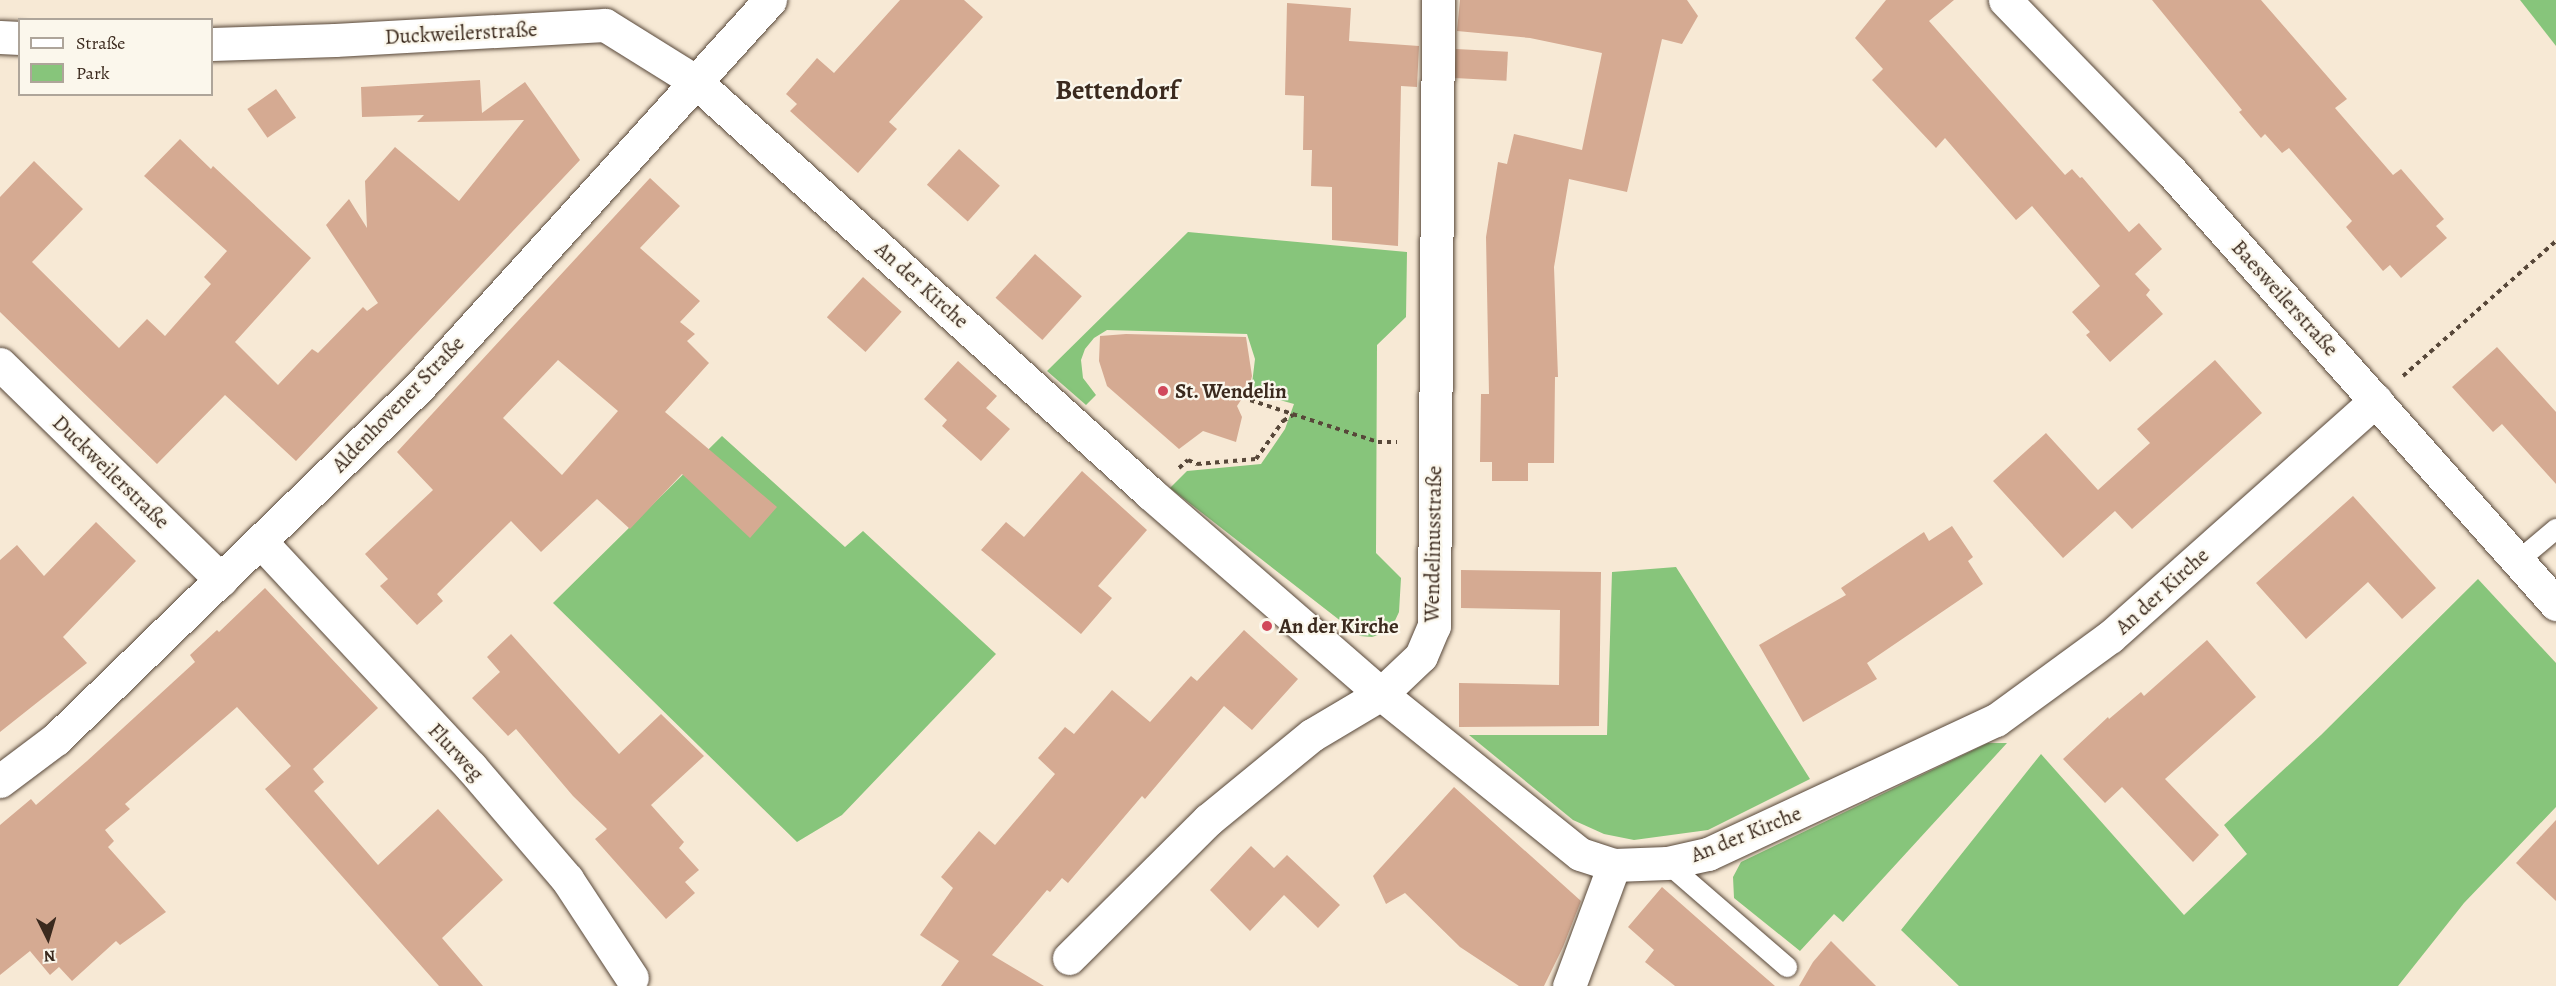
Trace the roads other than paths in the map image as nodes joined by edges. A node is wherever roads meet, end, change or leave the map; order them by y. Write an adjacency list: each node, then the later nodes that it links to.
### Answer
1 (770, 0): 7 (street, Aldenhovener Straße)
2 (1438, 0): 15 (street, Wendelinusstraße)
3 (2006, 0): 9 (street, Baesweilerstraße)
4 (0, 37): 5 (street)
5 (18, 38)
6 (213, 44): 7 (street, Duckweilerstraße)
7 (695, 81): 11 (street, Aldenhovener Straße); 15 (street, An der Kirche)
8 (0, 364): 13 (street, Duckweilerstraße)
9 (2376, 400): 12 (street, Baesweilerstraße); 17 (street, An der Kirche)
10 (2556, 529): 12 (lane)
11 (261, 542): 13 (street, Aldenhovener Straße); 21 (street, Flurweg)
12 (2518, 561): 14 (street, Baesweilerstraße)
13 (221, 580): 16 (street, Aldenhovener Straße)
14 (2556, 604)
15 (1381, 694): 18 (street, An der Kirche); 19 (street, Wendelinusstraße)
16 (0, 781)
17 (1667, 864): 18 (street, An der Kirche); 20 (lane)
18 (1614, 865): 22 (street)
19 (1069, 958)
20 (1787, 967)
21 (632, 978)
22 (1569, 986)

